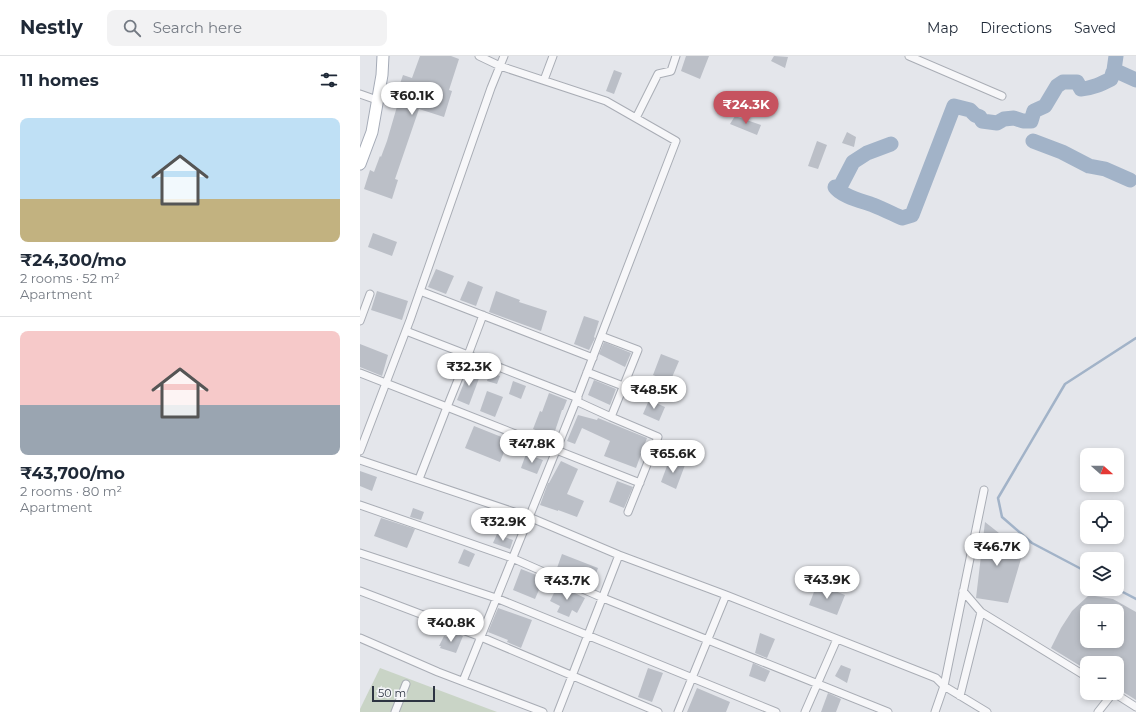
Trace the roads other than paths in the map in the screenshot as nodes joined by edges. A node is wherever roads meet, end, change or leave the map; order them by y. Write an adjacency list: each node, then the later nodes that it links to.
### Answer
1 (383, 56): 11 (main road)
2 (479, 56): 7 (street)
3 (504, 56): 7 (street)
4 (553, 56): 8 (street)
5 (676, 56): 12 (street)
6 (909, 56): 10 (street)
7 (500, 66): 8 (street); 14 (street)
8 (544, 80): 12 (street)
9 (360, 94): 11 (street)
10 (1002, 96)
11 (377, 100): 13 (main road)
12 (636, 118): 19 (street)
13 (360, 164)
14 (420, 291): 16 (street); 18 (street)
15 (370, 294): 17 (street)
16 (483, 315): 20 (street); 21 (street)
17 (360, 322)
18 (406, 331): 20 (street); 24 (street)
19 (601, 336): 21 (street); 25 (street)
20 (468, 356): 26 (street); 27 (street)
21 (593, 358): 22 (street)
22 (587, 372): 25 (street); 26 (street)
23 (360, 373): 24 (street)
24 (385, 383): 27 (street); 30 (street)
25 (623, 386): 28 (street)
26 (577, 399): 28 (street); 29 (street)
27 (447, 407): 29 (street); 32 (street)
28 (611, 417): 33 (street)
29 (556, 449): 33 (street); 37 (street)
30 (360, 451)
31 (360, 460): 32 (street)
32 (419, 479): 37 (street)
33 (640, 483): 36 (street)
34 (984, 490): 42 (street)
35 (360, 505): 40 (street)
36 (628, 512)
37 (529, 516): 39 (street); 40 (street)
38 (360, 553): 44 (street)
39 (619, 555): 43 (street); 45 (street)
40 (512, 558): 44 (street); 45 (street)
41 (360, 591): 48 (street)
42 (963, 591): 46 (street); 58 (street)
43 (726, 595): 50 (street); 51 (street)
44 (496, 598): 47 (street); 48 (street)
45 (603, 598): 47 (street); 50 (street)
46 (981, 612): 52 (street); 59 (street)
47 (588, 636): 53 (street); 54 (street)
48 (480, 637): 53 (street); 55 (street)
49 (360, 638): 55 (street)
50 (708, 639): 54 (street); 57 (street)
51 (837, 639): 57 (street); 58 (street)
52 (1080, 673)
53 (571, 675): 65 (street); 66 (street)
54 (692, 679): 67 (street); 68 (street)
55 (463, 681): 64 (street)
56 (406, 684): 63 (street)
57 (818, 684): 69 (street); 70 (street)
58 (944, 686): 59 (street); 71 (street)
59 (960, 696): 72 (street)
60 (1107, 700): 73 (street)
61 (1124, 700): 62 (street)
62 (1136, 707)
63 (395, 712)
64 (543, 712)
65 (558, 712)
66 (658, 712)
67 (678, 712)
68 (776, 712)
69 (805, 712)
70 (888, 712)
71 (936, 712)
72 (987, 712)
73 (1098, 712)

